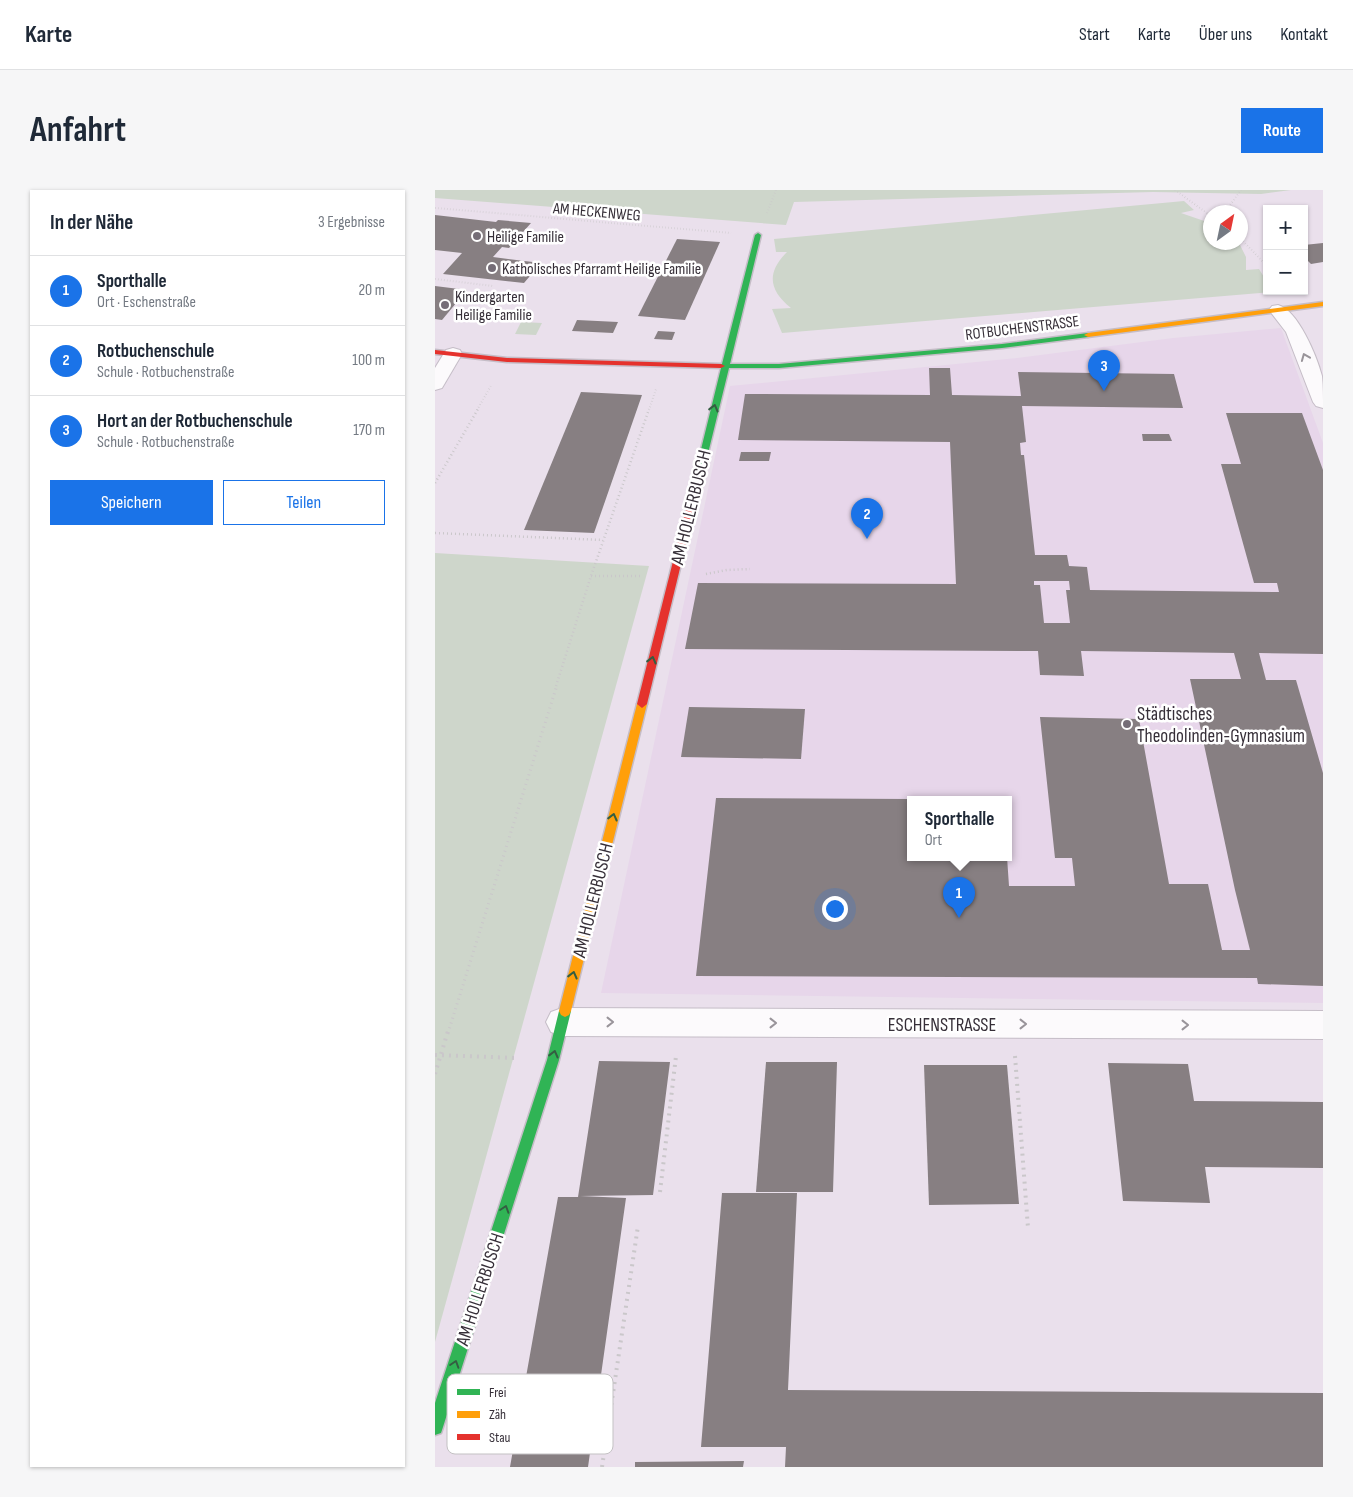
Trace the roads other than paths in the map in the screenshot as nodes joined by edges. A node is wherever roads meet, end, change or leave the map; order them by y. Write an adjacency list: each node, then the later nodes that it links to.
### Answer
1 (758, 236): 5 (street, AM HOLLERBUSCH)
2 (1323, 304): 3 (street, ROTBUCHENSTRASSE)
3 (1278, 310): 5 (street, ROTBUCHENSTRASSE); 7 (street, one-way to 3)
4 (444, 353): 5 (street); 6 (street)
5 (724, 366): 8 (street, AM HOLLERBUSCH, one-way to 5)
6 (435, 384)
7 (1323, 402)
8 (561, 1022): 9 (street, ESCHENSTRASSE, one-way to 9); 10 (street, AM HOLLERBUSCH, one-way to 8)
9 (1323, 1025)
10 (452, 1374)
11 (447, 1390): 12 (street, AM HOLLERBUSCH, one-way to 11)
12 (435, 1427)

